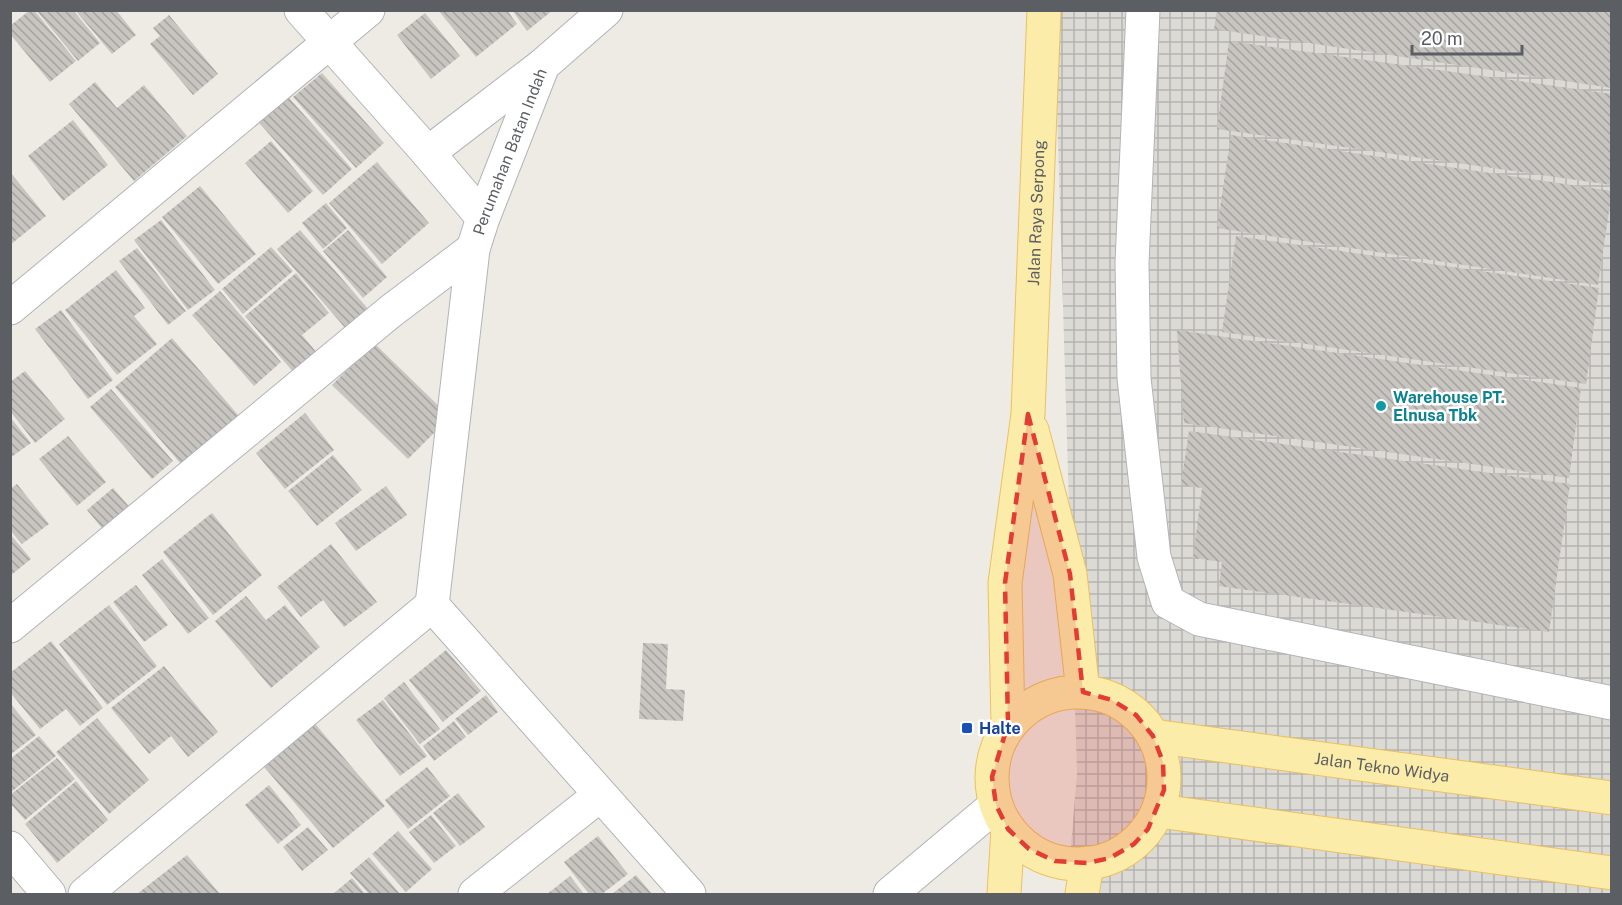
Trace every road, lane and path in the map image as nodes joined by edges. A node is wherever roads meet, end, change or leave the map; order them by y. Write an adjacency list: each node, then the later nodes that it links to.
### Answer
1 (301, 10): 6 (street)
2 (368, 10): 6 (street)
3 (606, 10): 7 (street, Perumahan Batan Indah)
4 (1044, 10): 12 (main road, Jalan Raya Serpong)
5 (1143, 10): 16 (street)
6 (329, 44): 8 (street); 11 (street)
7 (543, 65): 8 (street); 9 (street, Perumahan Batan Indah)
8 (428, 153): 9 (street)
9 (483, 218): 10 (street, Perumahan Batan Indah)
10 (473, 249): 13 (street, Perumahan Batan Indah); 14 (street)
11 (10, 308)
12 (1028, 414): 15 (main road, Jalan Raya Serpong); 17 (main road, Jalan Raya Serpong)
13 (432, 605): 19 (street); 27 (street)
14 (10, 626)
15 (1083, 692): 17 (main road); 18 (main road)
16 (1611, 703)
17 (1008, 724): 22 (main road)
18 (1153, 736): 20 (main road, Jalan Tekno Widya); 21 (main road)
19 (600, 795): 28 (street); 29 (street)
20 (1611, 798)
21 (1159, 811): 24 (main road); 25 (main road)
22 (1002, 817): 24 (main road); 30 (street); 31 (main road)
23 (10, 848): 26 (street)
24 (1087, 863): 32 (main road)
25 (1611, 873)
26 (39, 891)
27 (85, 894)
28 (475, 894)
29 (689, 894)
30 (890, 894)
31 (1004, 894)
32 (1082, 894)

